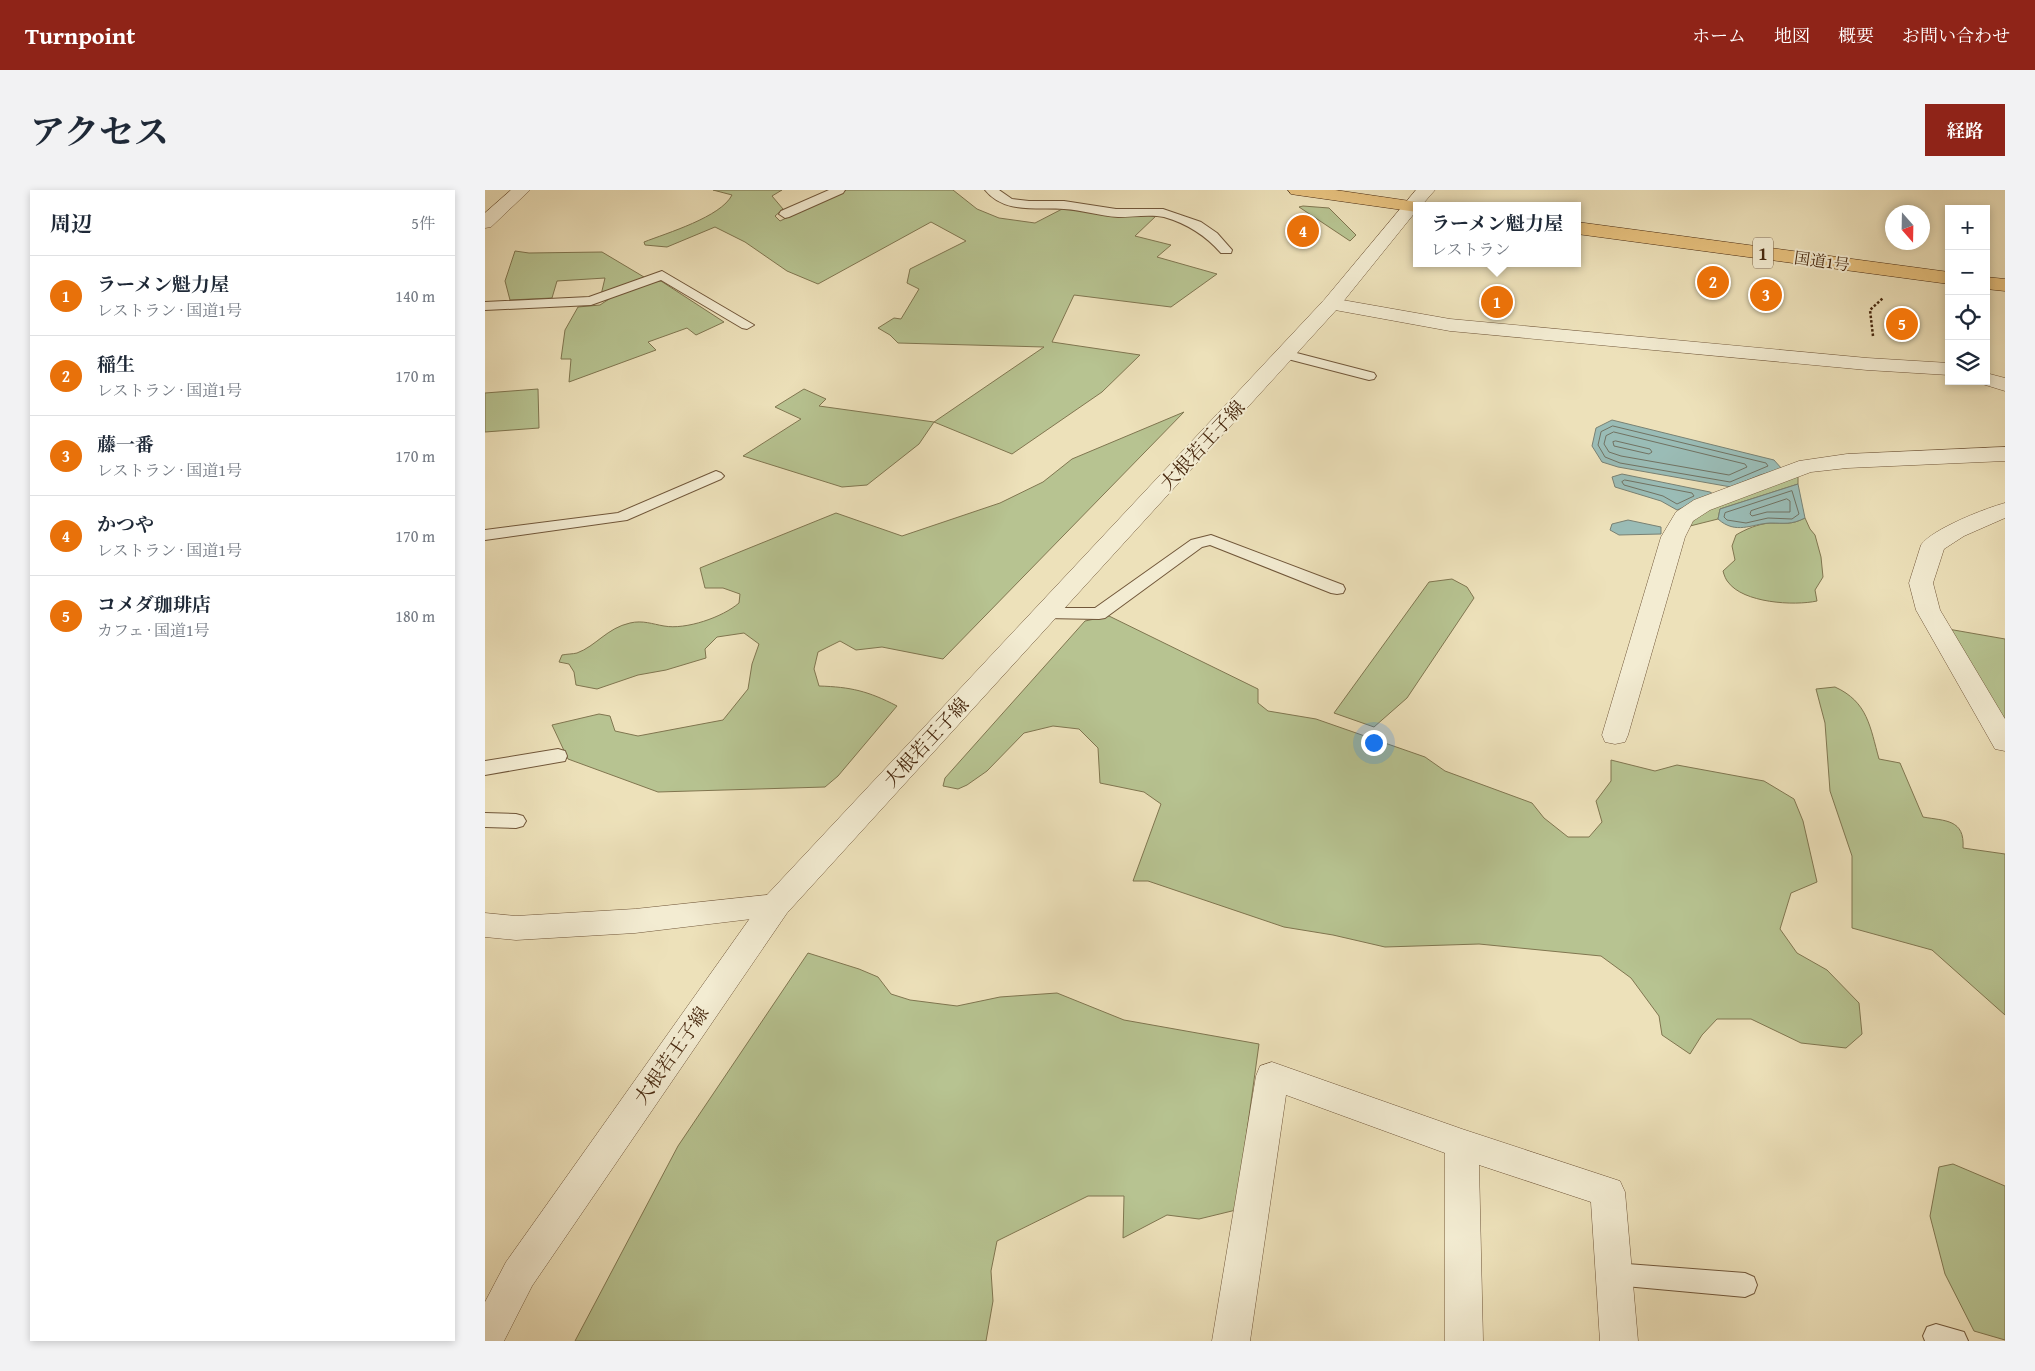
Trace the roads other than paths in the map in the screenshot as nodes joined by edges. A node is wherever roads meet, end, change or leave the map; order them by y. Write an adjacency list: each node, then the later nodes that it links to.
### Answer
1 (521, 190): 8 (street)
2 (839, 190): 7 (lane)
3 (991, 190): 10 (lane)
4 (1297, 190): 5 (highway)
5 (1418, 201)
6 (1413, 207): 14 (street, 大根若王子線)
7 (785, 214)
8 (485, 223)
9 (1581, 229): 11 (highway, 国道1号 / 1)
10 (1226, 250)
11 (1945, 277)
12 (1990, 283): 13 (highway)
13 (2005, 285)
14 (1331, 304): 17 (street, 大根若王子線); 18 (street)
15 (485, 306): 16 (lane)
16 (747, 325)
17 (1285, 354): 19 (lane); 27 (street, 大根若王子線)
18 (1945, 369)
19 (1369, 376)
20 (1990, 380): 21 (street)
21 (2005, 385)
22 (2005, 454): 28 (street)
23 (716, 476): 25 (lane)
24 (2005, 510): 29 (street)
25 (485, 535)
26 (1337, 589): 27 (lane)
27 (1045, 613): 34 (street, 大根若王子線)
28 (1615, 735)
29 (2005, 742)
30 (558, 756): 31 (lane)
31 (485, 768)
32 (485, 820): 33 (lane)
33 (516, 821)
34 (776, 904): 35 (street); 39 (street, 大根若王子線)
35 (485, 925)
36 (1462, 1144): 37 (street); 40 (street); 41 (street)
37 (1614, 1274): 38 (lane); 42 (street)
38 (1745, 1285)
39 (485, 1339)
40 (1231, 1341)
41 (1464, 1341)
42 (1619, 1341)

